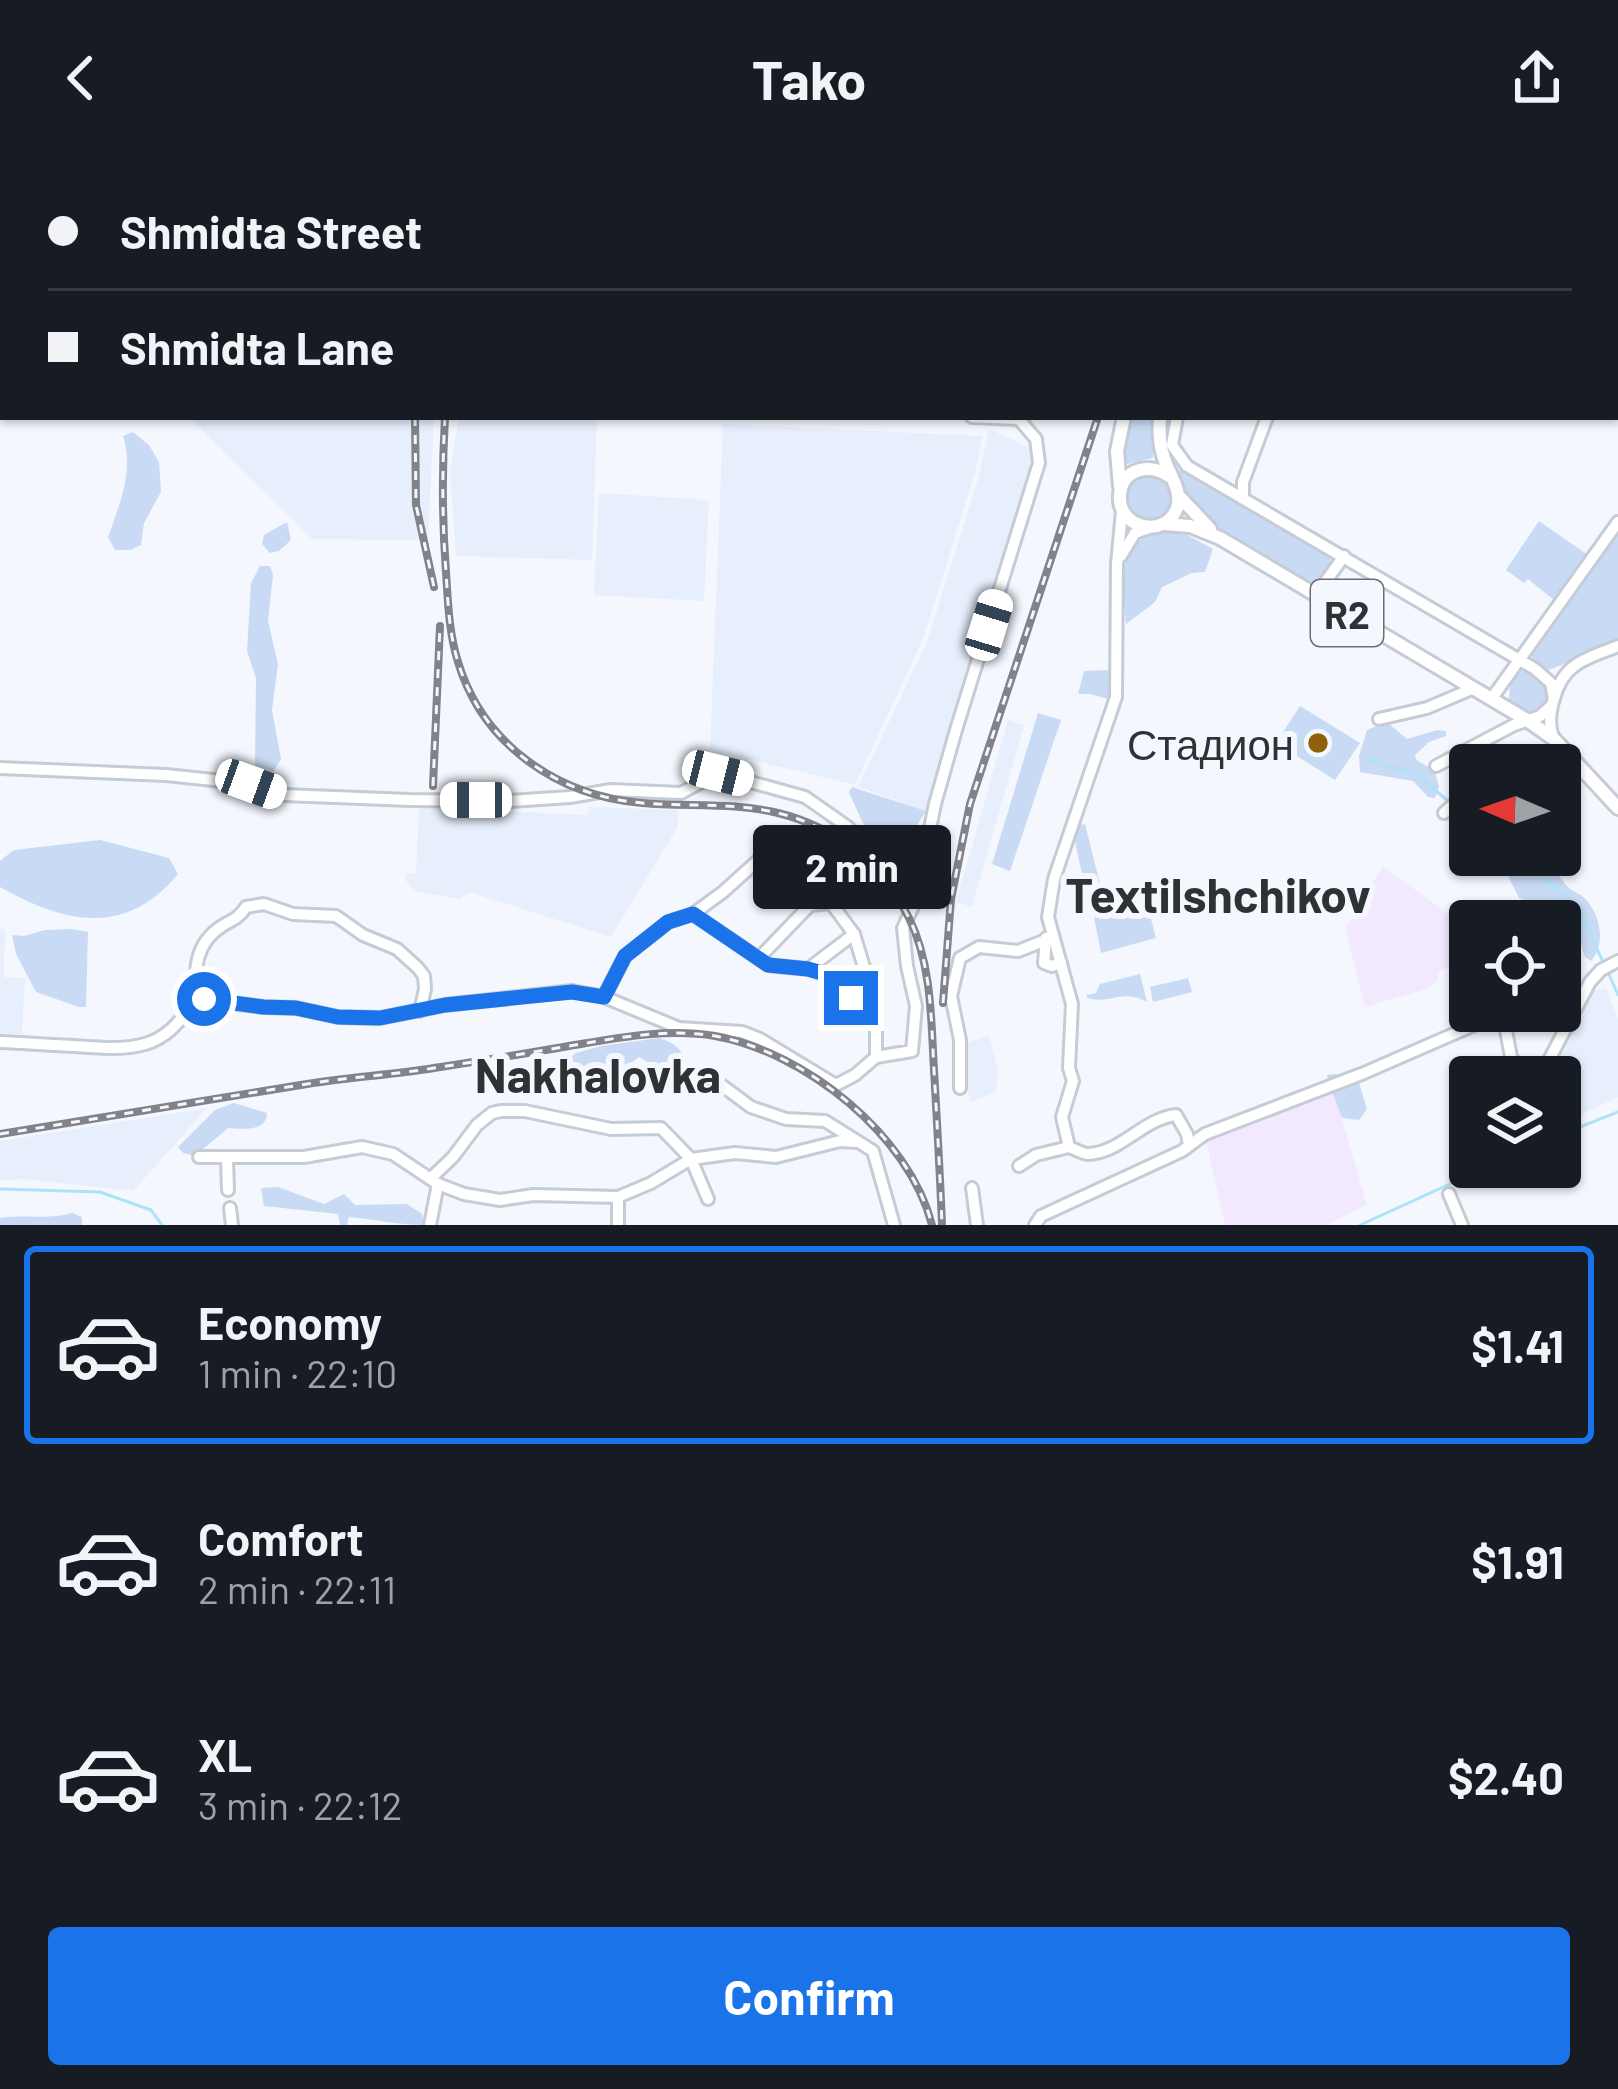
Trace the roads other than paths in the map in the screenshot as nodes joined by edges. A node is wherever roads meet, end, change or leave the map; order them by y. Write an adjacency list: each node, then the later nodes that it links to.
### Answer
1 (1020, 420): 36 (street)
2 (1123, 420): 9 (main road)
3 (1161, 420): 6 (main road, R2)
4 (1176, 420): 6 (street)
5 (1266, 420): 11 (street)
6 (1167, 450): 7 (street); 8 (main road, R2); 11 (street)
7 (1154, 468): 8 (main road); 9 (main road)
8 (1169, 476): 10 (main road, R2)
9 (1120, 491): 12 (main road)
10 (1178, 494): 14 (main road); 15 (main road, R2)
11 (1243, 499): 16 (street)
12 (1122, 511): 14 (main road, R2); 17 (street)
13 (1618, 522): 20 (street)
14 (1157, 526): 15 (main road, R2); 17 (street)
15 (1220, 538): 18 (main road, R2)
16 (1344, 556): 18 (street); 20 (street)
17 (1117, 564): 39 (street)
18 (1316, 595): 23 (main road, R2)
19 (1618, 646): 21 (street)
20 (1519, 659): 22 (street); 24 (street)
21 (1570, 668): 22 (street); 25 (street)
22 (1547, 679): 25 (street)
23 (1474, 688): 24 (main road, R2); 26 (street)
24 (1492, 698): 27 (main road, R2)
25 (1552, 703): 27 (street); 28 (street)
26 (1378, 719)
27 (1527, 720): 28 (main road, R2); 30 (street)
28 (1552, 737): 29 (main road, R2)
29 (1559, 744)
30 (1436, 766)
31 (1581, 766): 33 (main road, R2)
32 (0, 768): 36 (street)
33 (1617, 803)
34 (1449, 808): 35 (street)
35 (1444, 813)
36 (919, 883): 53 (street)
37 (831, 904): 38 (street); 40 (street); 42 (street)
38 (693, 914): 42 (street); 46 (street)
39 (1048, 917): 41 (street); 43 (street)
40 (854, 934): 45 (street); 49 (street)
41 (1046, 940): 43 (street); 55 (street)
42 (759, 958): 45 (street)
43 (1061, 963): 58 (street)
44 (1610, 965): 52 (street)
45 (808, 969): 49 (street)
46 (604, 997): 48 (street); 53 (street)
47 (195, 998): 48 (street); 48 (street); 50 (street)
48 (420, 1011)
49 (875, 1016): 53 (street)
50 (0, 1042)
51 (1511, 1056): 57 (street)
52 (1551, 1056)
53 (876, 1057)
54 (709, 1076): 56 (street)
55 (960, 1088)
56 (856, 1142): 61 (street); 74 (street)
57 (1189, 1145): 58 (street); 70 (street)
58 (1069, 1147): 62 (street)
59 (199, 1157): 60 (street)
60 (230, 1158): 63 (street); 65 (street)
61 (691, 1159): 63 (street); 67 (street); 68 (street)
62 (1019, 1166)
63 (435, 1181): 67 (street); 72 (street)
64 (972, 1188): 75 (street)
65 (228, 1190)
66 (1449, 1194): 76 (street)
67 (618, 1197): 73 (street)
68 (708, 1199)
69 (230, 1208): 71 (street)
70 (1038, 1221)
71 (232, 1225)
72 (430, 1225)
73 (618, 1225)
74 (894, 1225)
75 (977, 1225)
76 (1462, 1225)

